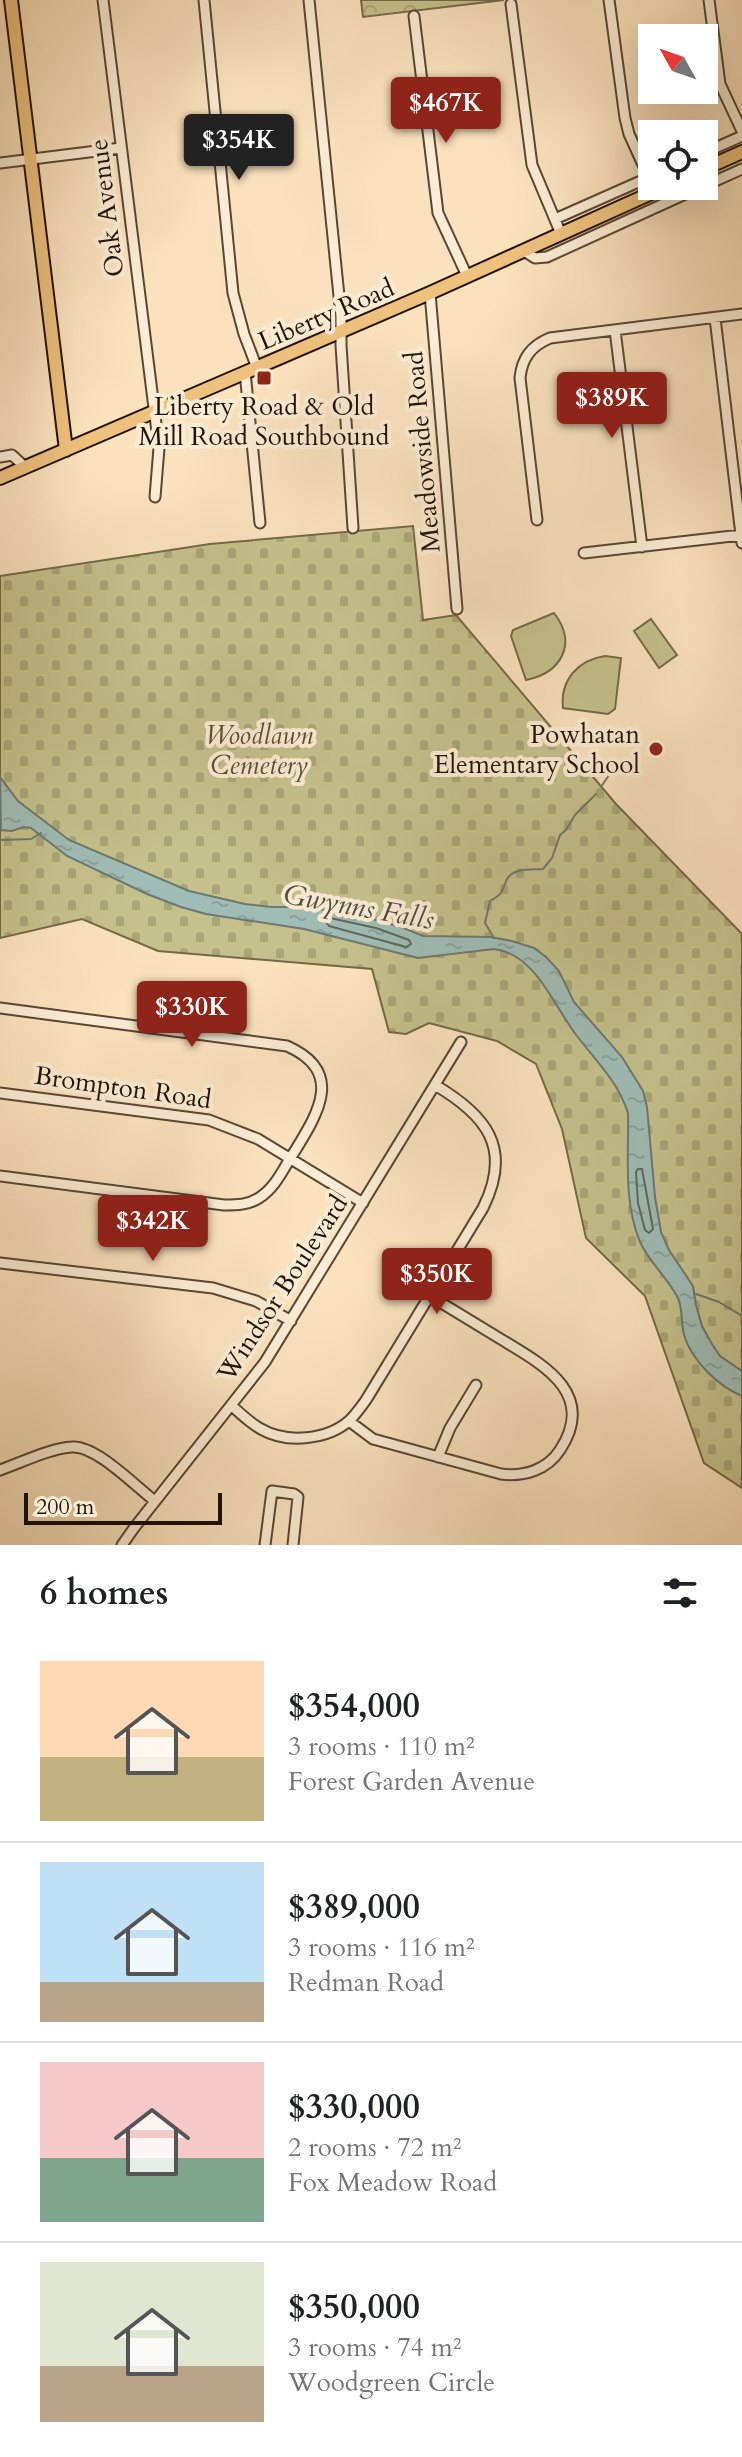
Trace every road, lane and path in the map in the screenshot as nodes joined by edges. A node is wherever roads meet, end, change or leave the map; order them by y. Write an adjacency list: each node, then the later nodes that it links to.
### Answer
1 (11, 0): 14 (main road)
2 (103, 0): 11 (street, Oak Avenue)
3 (204, 0): 31 (street)
4 (309, 0): 30 (street)
5 (609, 0): 12 (street)
6 (709, 0): 9 (street)
7 (511, 4): 22 (street)
8 (414, 16): 25 (street)
9 (742, 133): 10 (street)
10 (718, 146)
11 (121, 148): 14 (street); 32 (street, Oak Avenue)
12 (638, 152)
13 (742, 152): 16 (main road)
14 (30, 159): 15 (street); 33 (main road)
15 (0, 163)
16 (718, 163)
17 (742, 169): 18 (street)
18 (718, 180)
19 (638, 182): 22 (street)
20 (638, 199): 23 (main road, Liberty Road)
21 (673, 200): 24 (street)
22 (555, 219): 23 (street)
23 (561, 234): 24 (main road, Liberty Road)
24 (524, 251): 25 (main road, Liberty Road)
25 (467, 276): 26 (main road, Liberty Road)
26 (430, 293): 30 (main road, Liberty Road); 45 (street, Meadowside Road)
27 (742, 314): 28 (street)
28 (715, 318): 29 (street); 41 (street)
29 (615, 330): 38 (street); 43 (street)
30 (341, 332): 31 (main road, Liberty Road); 40 (street)
31 (251, 370): 32 (main road, Liberty Road); 39 (street)
32 (154, 411): 33 (main road, Liberty Road); 37 (street, Oak Avenue)
33 (66, 450): 35 (main road, Liberty Road)
34 (0, 457): 35 (street)
35 (25, 467): 36 (main road, Liberty Road)
36 (0, 478)
37 (155, 497)
38 (537, 520)
39 (260, 523)
40 (353, 528)
41 (741, 535): 42 (street); 43 (street)
42 (742, 543)
43 (642, 547): 44 (street)
44 (584, 553)
45 (457, 609)
46 (0, 1008): 50 (street)
47 (461, 1042): 48 (street, Windsor Boulevard)
48 (435, 1085): 52 (street, Windsor Boulevard); 54 (street)
49 (0, 1093): 50 (street, Brompton Road)
50 (290, 1158): 51 (street); 52 (street, Brompton Road)
51 (0, 1176)
52 (363, 1203): 55 (street, Windsor Boulevard)
53 (0, 1263): 55 (street)
54 (430, 1296): 58 (street); 59 (street)
55 (291, 1321): 57 (street, Windsor Boulevard)
56 (476, 1385): 59 (street)
57 (232, 1406): 58 (street); 61 (street, Windsor Boulevard)
58 (349, 1421): 59 (street)
59 (438, 1457)
60 (0, 1470): 61 (street)
61 (155, 1501): 62 (street, Windsor Boulevard)
62 (122, 1545)
63 (265, 1545): 64 (street)
64 (293, 1545)

